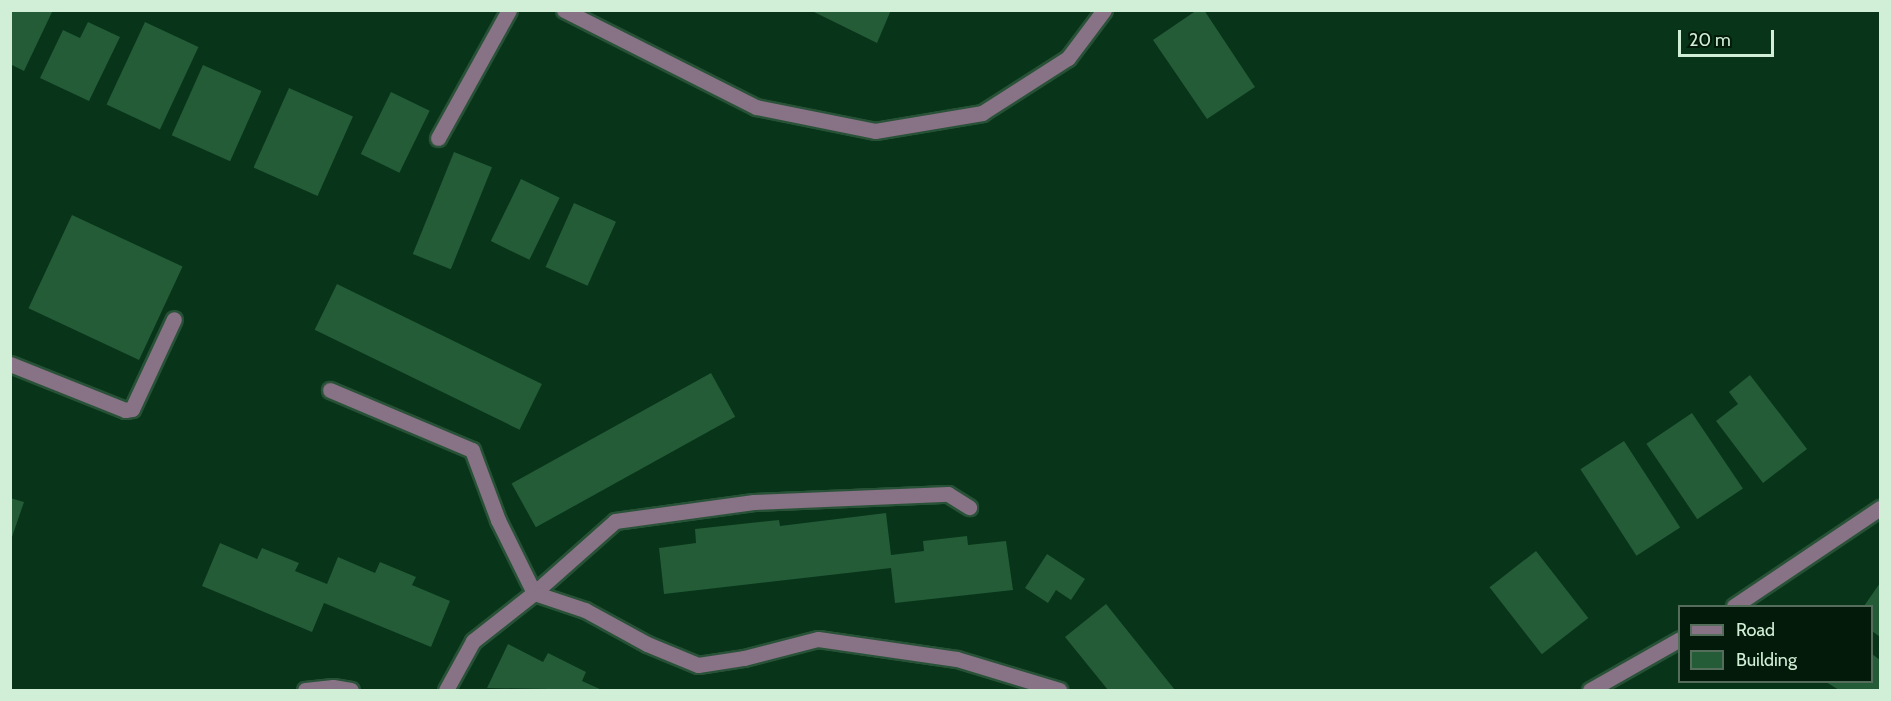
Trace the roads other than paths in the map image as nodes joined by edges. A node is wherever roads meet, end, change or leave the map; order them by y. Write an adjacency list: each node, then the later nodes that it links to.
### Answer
1 (509, 10): 4 (street)
2 (564, 10): 3 (street)
3 (1104, 10)
4 (438, 138)
5 (174, 319): 6 (street)
6 (10, 364)
7 (330, 390): 10 (street)
8 (969, 507): 10 (street)
9 (1881, 508): 11 (street)
10 (534, 593): 15 (street); 16 (street)
11 (1736, 605)
12 (1678, 640): 17 (street)
13 (305, 690): 14 (street)
14 (351, 690)
15 (447, 690)
16 (1059, 690)
17 (1590, 690)

